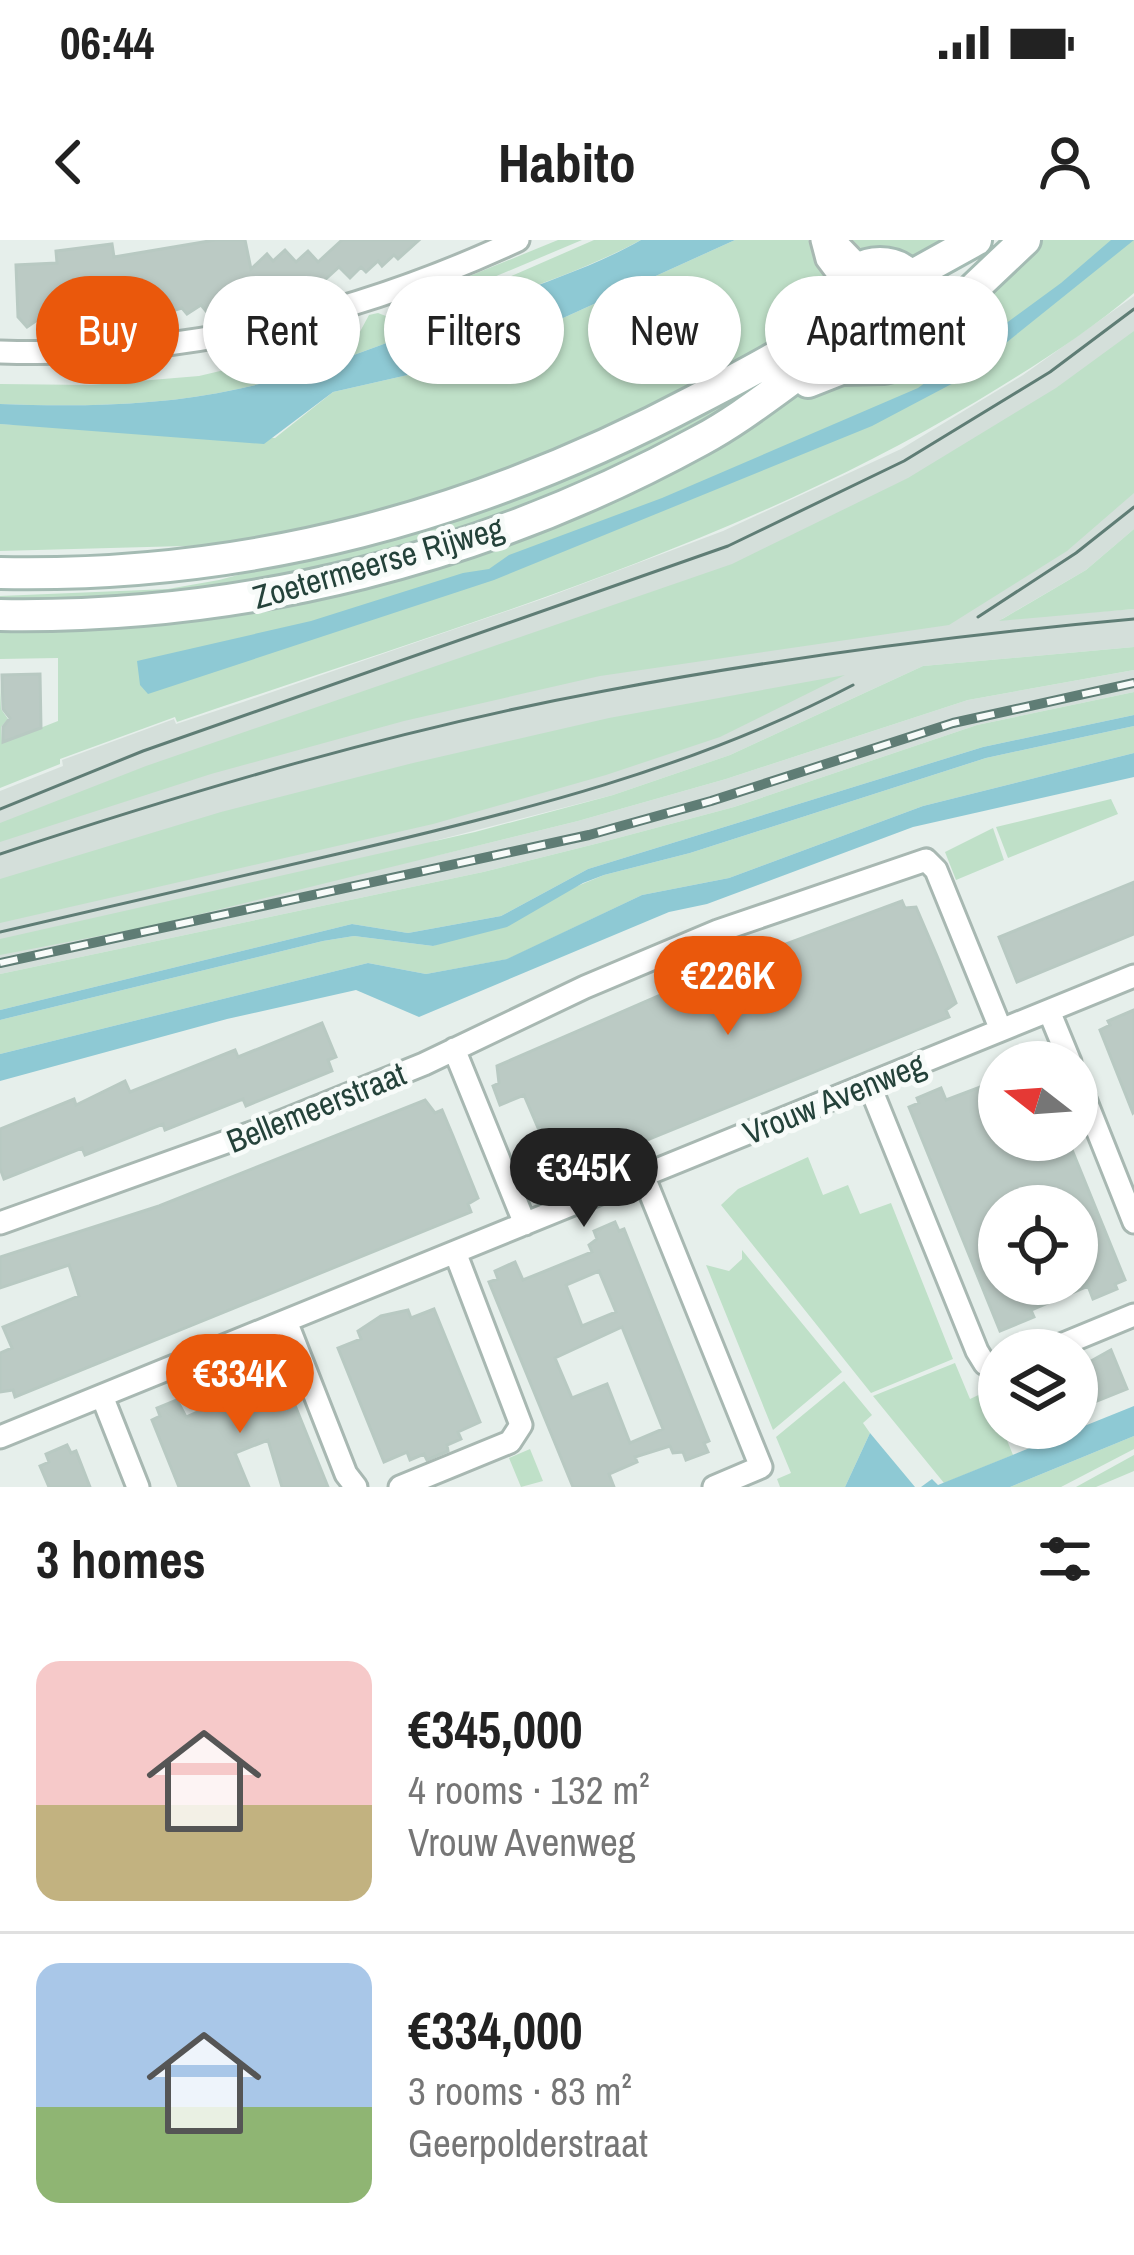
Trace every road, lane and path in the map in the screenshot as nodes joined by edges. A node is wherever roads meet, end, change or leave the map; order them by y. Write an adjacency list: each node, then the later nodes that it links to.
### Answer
1 (518, 240): 10 (street)
2 (822, 240): 6 (street)
3 (834, 240): 6 (street)
4 (976, 240): 8 (main road)
5 (1022, 240): 9 (main road); 13 (main road)
6 (853, 275): 7 (main road)
7 (903, 276)
8 (932, 276)
9 (943, 276)
10 (0, 352)
11 (765, 364): 14 (main road, Zoetermeerse Rijweg)
12 (782, 384): 13 (main road, Zoetermeerse Rijweg)
13 (764, 400): 15 (main road, Zoetermeerse Rijweg)
14 (0, 573)
15 (0, 615)
16 (1134, 976): 17 (street, Vrouw Avenweg)
17 (1049, 1011): 18 (street, Vrouw Avenweg); 19 (street)
18 (1001, 1030): 20 (street, Bellemeerstraat); 21 (street, Vrouw Avenweg)
19 (1061, 1041)
20 (454, 1049): 25 (street, Bellemeerstraat); 26 (street)
21 (869, 1084): 23 (street, Vrouw Avenweg); 31 (street)
22 (1098, 1132): 24 (street)
23 (643, 1175): 26 (street, Vrouw Avenweg); 37 (street)
24 (1134, 1222)
25 (0, 1223)
26 (525, 1224): 27 (street, Vrouw Avenweg)
27 (455, 1252): 29 (street, Vrouw Avenweg); 36 (street)
28 (1134, 1315): 30 (street)
29 (286, 1321): 32 (street, Vrouw Avenweg); 35 (street)
30 (1098, 1330)
31 (978, 1353)
32 (102, 1396): 33 (street, Vrouw Avenweg); 34 (street)
33 (6, 1435)
34 (138, 1487)
35 (356, 1487)
36 (400, 1487)
37 (713, 1487)

